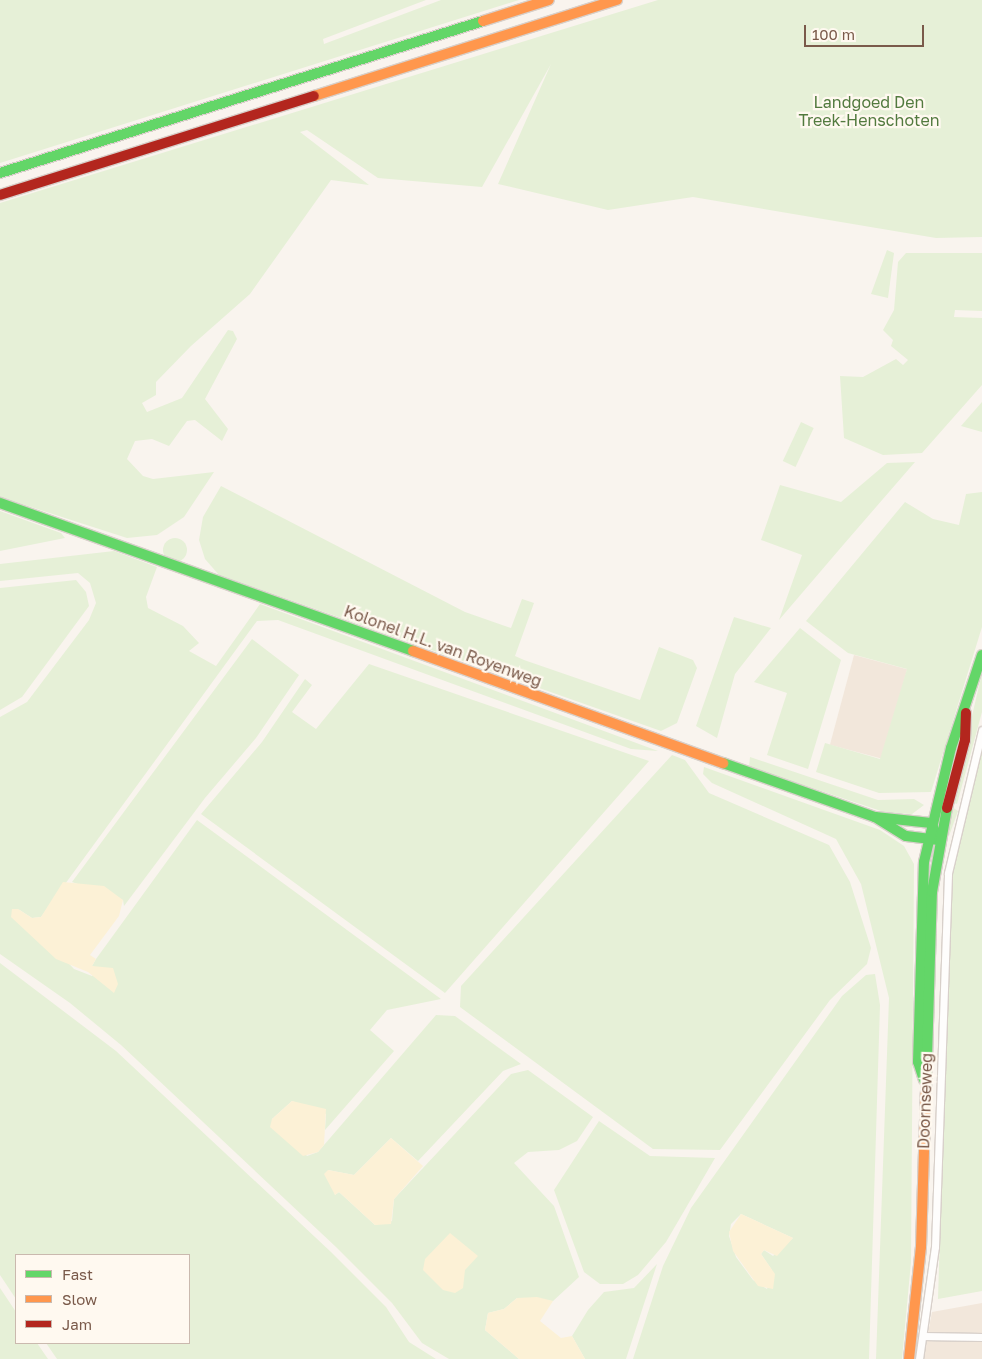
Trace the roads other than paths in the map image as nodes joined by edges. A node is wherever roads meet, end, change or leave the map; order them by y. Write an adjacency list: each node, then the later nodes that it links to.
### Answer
1 (549, 0): 3 (main road)
2 (617, 0): 4 (main road)
3 (0, 173)
4 (0, 195)
5 (0, 503): 9 (main road, Kolonel H.L. van Royenweg)
6 (982, 655): 7 (main road, Doornseweg)
7 (966, 713): 10 (main road, Doornseweg); 11 (main road, Doornseweg)
8 (982, 730): 13 (street, Doornseweg)
9 (876, 817): 10 (main road, Kolonel H.L. van Royenweg); 12 (main road, Kolonel H.L. van Royenweg)
10 (931, 823): 11 (main road); 12 (main road, Doornseweg)
11 (939, 840): 12 (main road, Kolonel H.L. van Royenweg); 13 (street); 14 (main road, Doornseweg)
12 (927, 841): 14 (main road, Doornseweg)
13 (954, 843): 15 (street, Doornseweg)
14 (924, 1081): 17 (main road, Doornseweg)
15 (923, 1336): 16 (street); 18 (street, Doornseweg)
16 (982, 1337)
17 (910, 1359)
18 (919, 1359)

